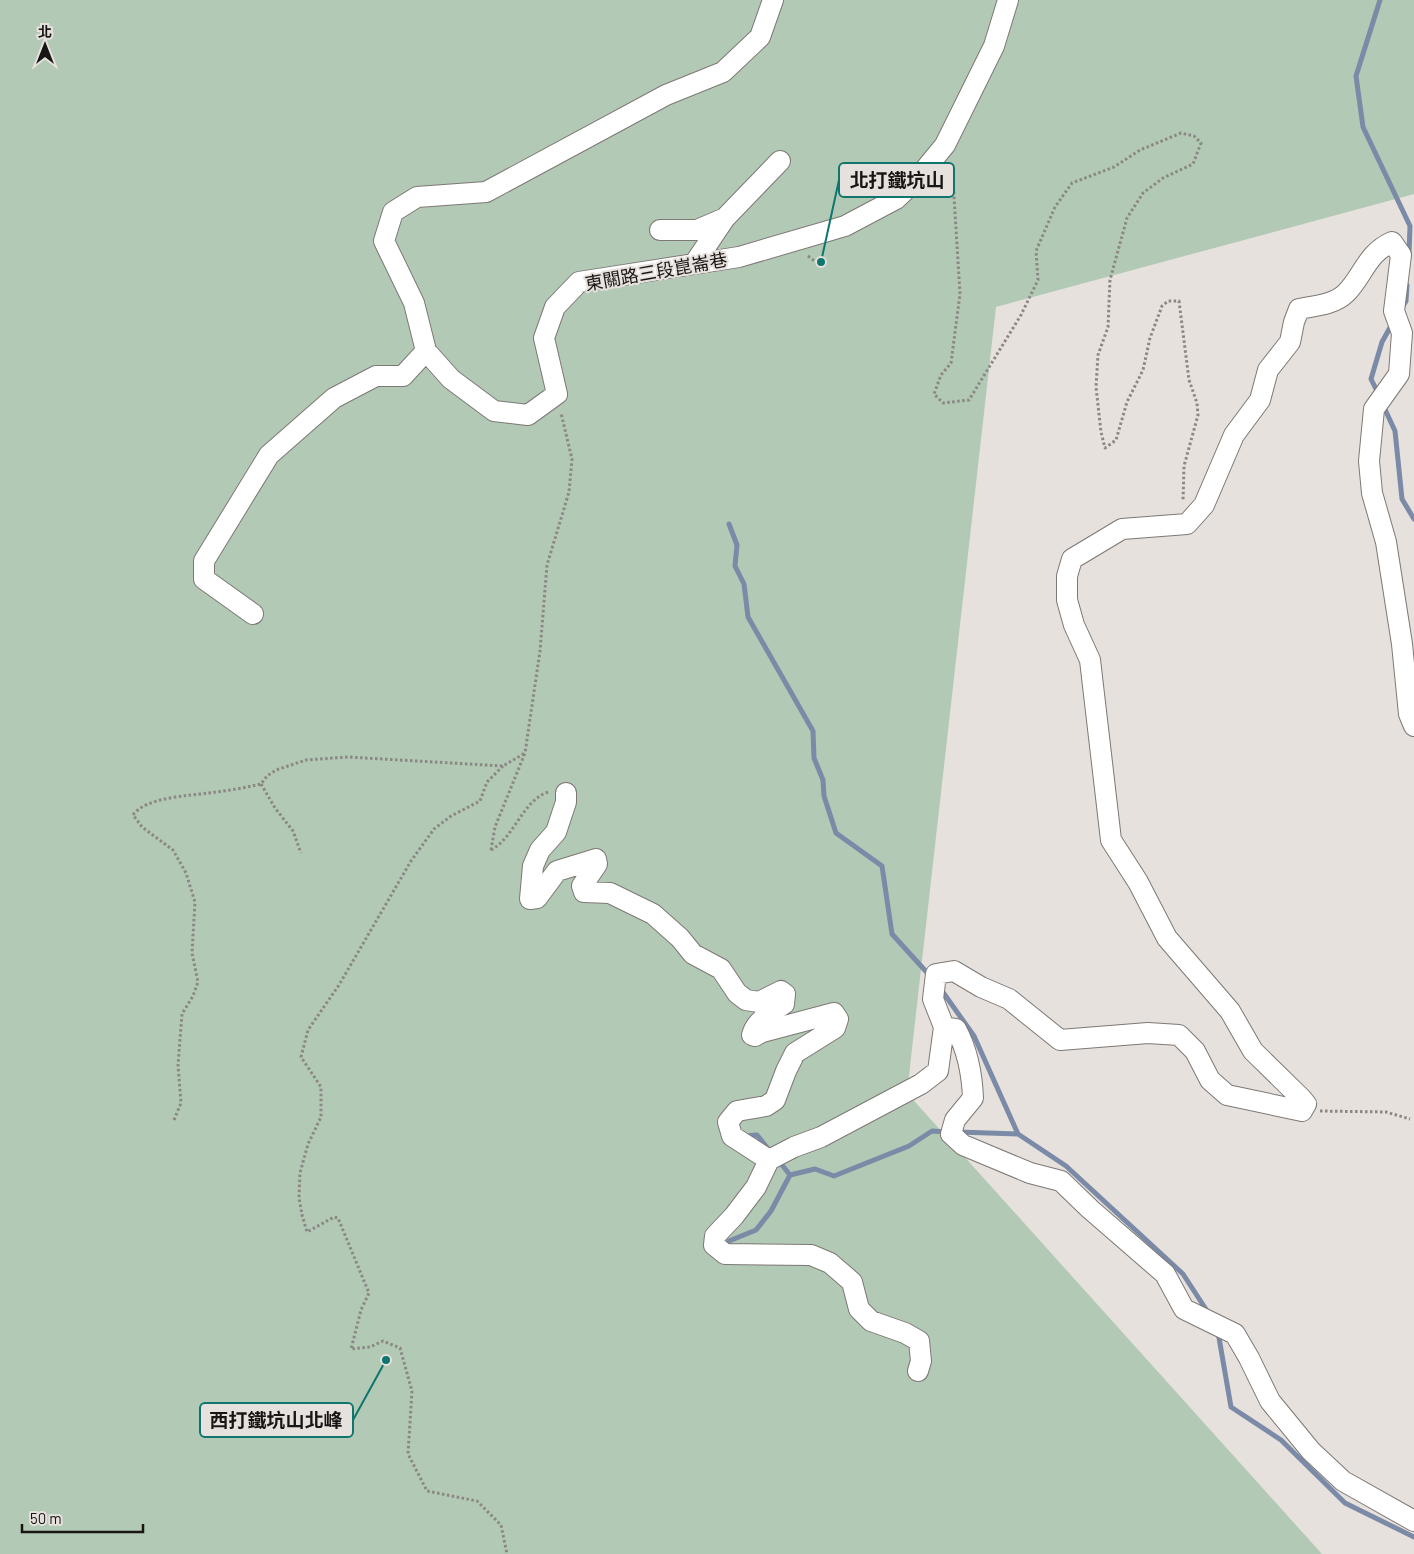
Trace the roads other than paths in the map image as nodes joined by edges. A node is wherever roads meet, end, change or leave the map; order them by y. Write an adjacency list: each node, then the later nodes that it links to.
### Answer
1 (773, 0): 7 (street)
2 (1008, 0): 6 (street, 東關路三段崑崙巷)
3 (780, 161): 4 (street)
4 (725, 218): 5 (street); 6 (street)
5 (660, 230)
6 (694, 264): 7 (street, 東關路三段崑崙巷)
7 (426, 352): 9 (street)
8 (1406, 373): 10 (street); 12 (street)
9 (253, 614)
10 (1414, 726)
11 (566, 793): 13 (street)
12 (944, 1027): 13 (street); 15 (street)
13 (770, 1160): 14 (street)
14 (918, 1371)
15 (1414, 1521)

